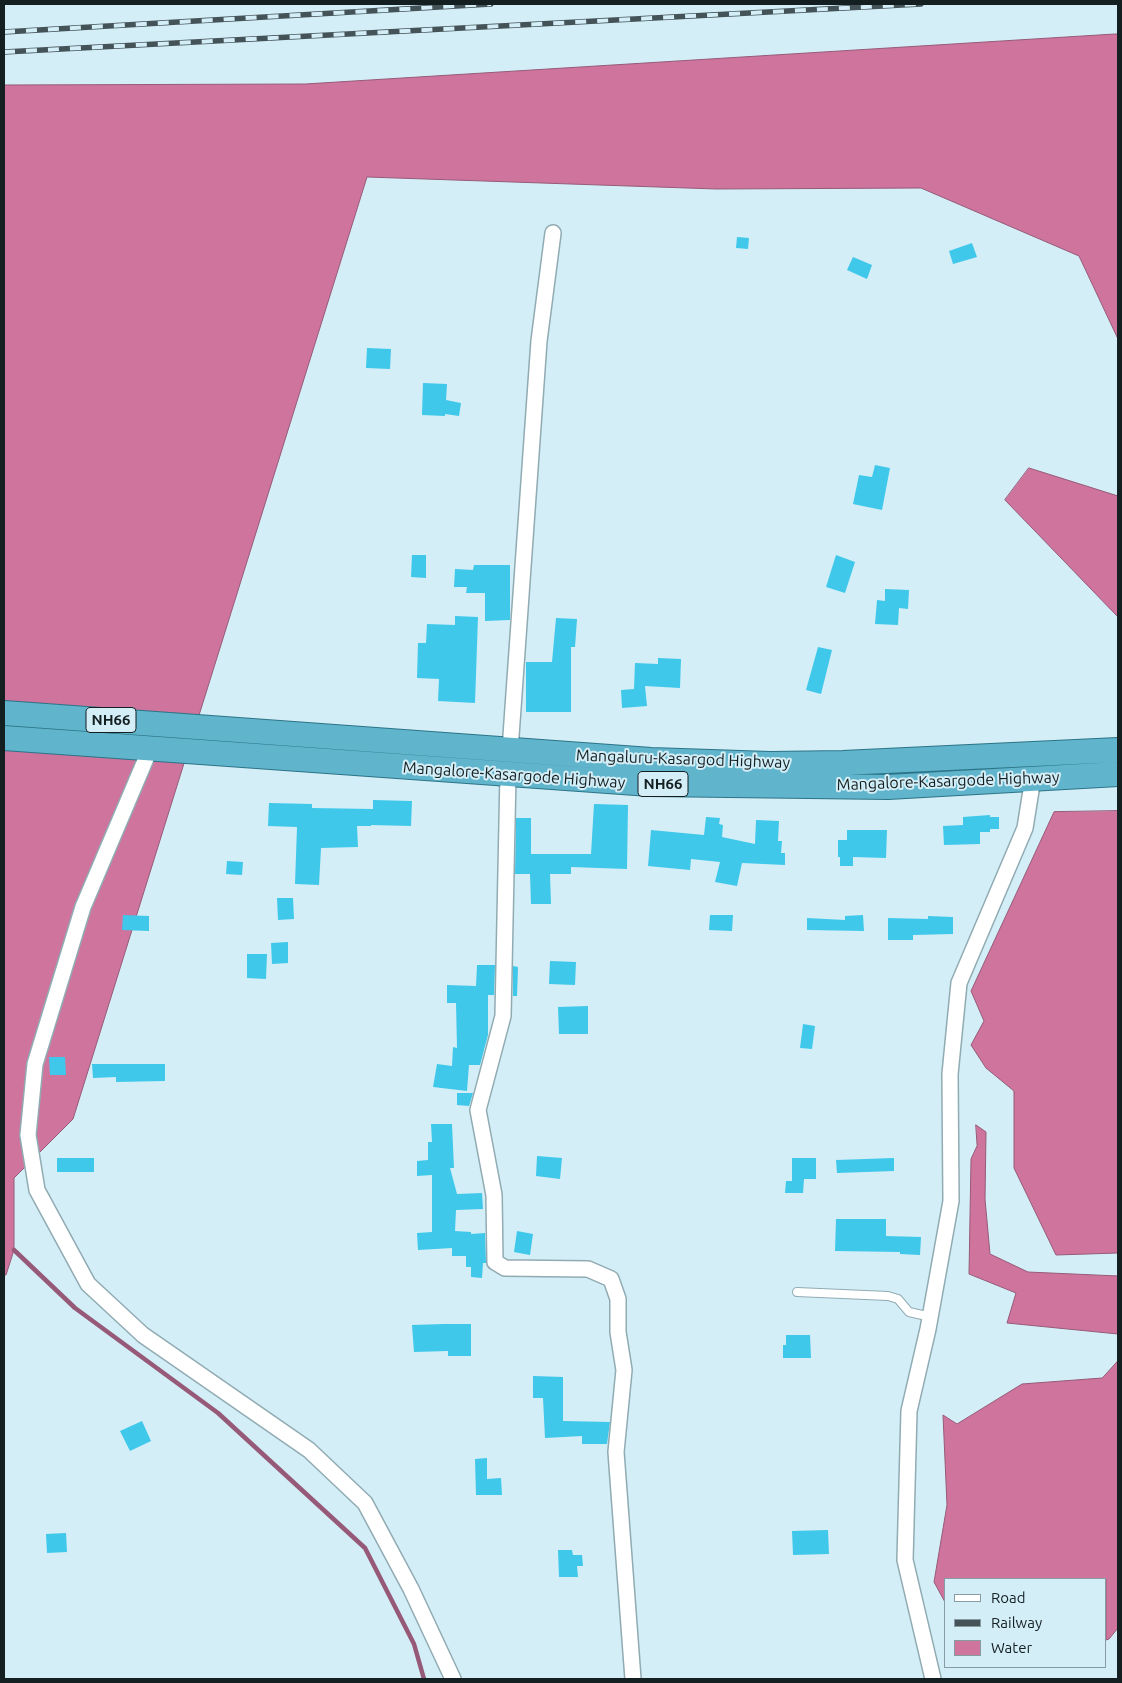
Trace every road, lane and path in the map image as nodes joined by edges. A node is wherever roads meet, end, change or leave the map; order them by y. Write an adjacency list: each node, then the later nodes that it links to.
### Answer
1 (553, 233): 5 (street)
2 (4, 713): 5 (highway, Mangaluru-Kasargod Highway / NH66)
3 (4, 738): 4 (highway, NH66)
4 (150, 749): 7 (highway, Mangalore-Kasargode Highway / NH66); 12 (street)
5 (510, 750): 6 (highway, Mangaluru-Kasargod Highway / NH66)
6 (1118, 750)
7 (508, 774): 9 (highway, Mangalore-Kasargode Highway / NH66); 13 (street)
8 (1118, 774): 9 (highway, Mangalore-Kasargode Highway / NH66)
9 (1033, 778): 11 (street)
10 (797, 1292): 11 (lane)
11 (931, 1317): 14 (street)
12 (453, 1679)
13 (634, 1679)
14 (933, 1679)

